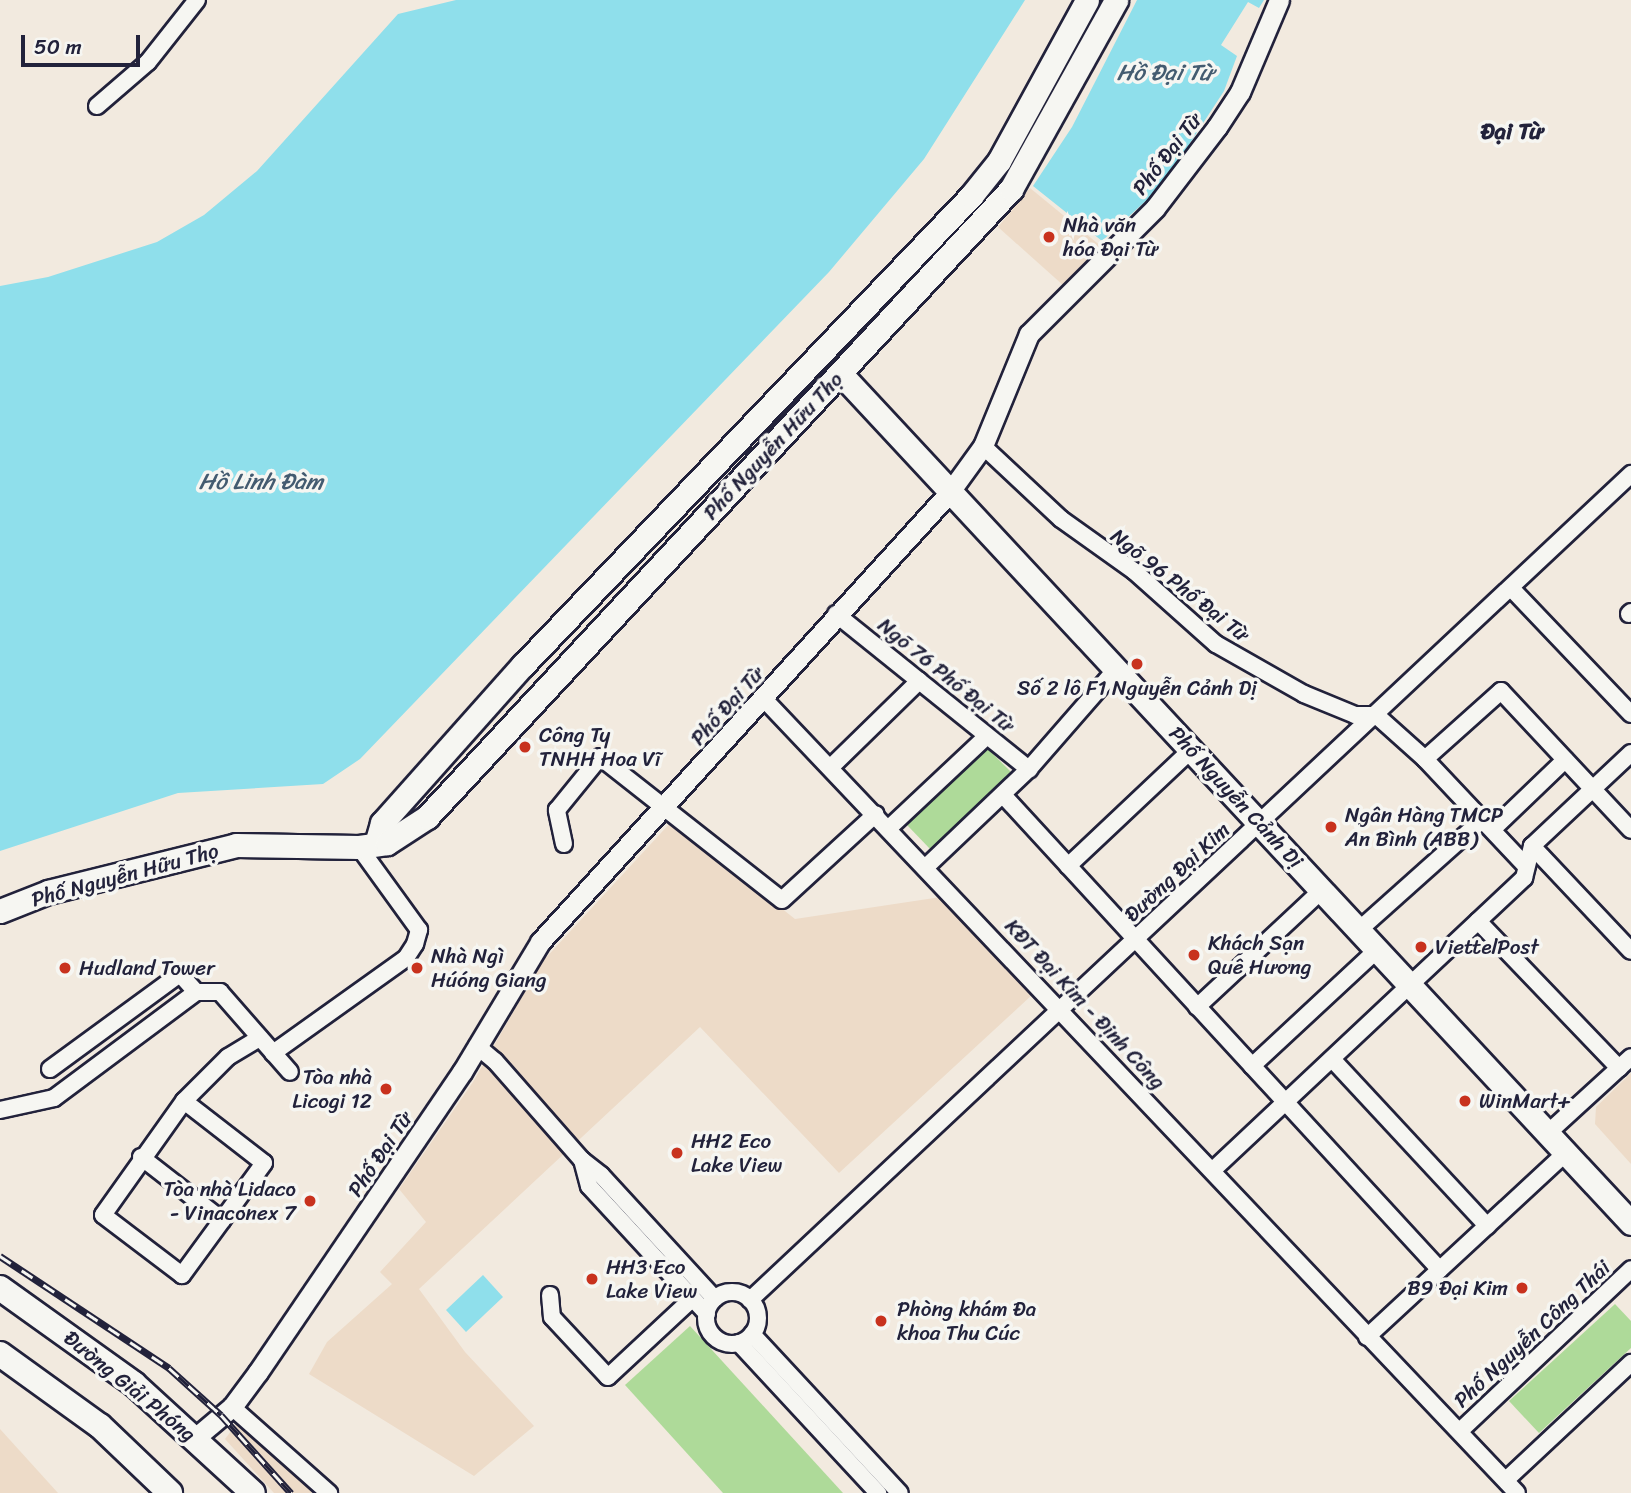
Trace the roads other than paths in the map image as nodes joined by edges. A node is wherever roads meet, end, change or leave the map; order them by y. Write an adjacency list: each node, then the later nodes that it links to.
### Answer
1 (197, 0): 5 (street)
2 (1087, 0): 6 (main road, Phố Nguyễn Hữu Thọ)
3 (1116, 0): 7 (main road, Phố Nguyễn Hữu Thọ)
4 (1279, 0): 8 (street, Phố Đại Từ)
5 (97, 106)
6 (820, 353): 7 (street); 34 (main road, Phố Nguyễn Hữu Thọ)
7 (840, 373): 10 (main road, Phố Nguyễn Cảnh Dị); 34 (main road, Phố Nguyễn Hữu Thọ)
8 (983, 446): 10 (street, Phố Đại Từ); 17 (street, Ngõ 96 Phố Đại Từ)
9 (1631, 474): 11 (street, Đường Đại Kim)
10 (948, 493): 12 (street, Phố Đại Từ); 13 (main road, Phố Nguyễn Cảnh Dị)
11 (1511, 588): 16 (street); 17 (street, Đường Đại Kim)
12 (836, 614): 14 (street, Ngõ 76 Phố Đại Từ); 15 (street, Phố Đại Từ)
13 (1117, 668): 19 (main road, Phố Nguyễn Cảnh Dị); 24 (street)
14 (919, 681): 18 (street, Ngõ 76 Phố Đại Từ); 23 (street)
15 (764, 699): 23 (street, KĐT Đại Kim - Định Công); 27 (street, Phố Đại Từ)
16 (1631, 714)
17 (1376, 716): 21 (street); 29 (street, Đường Đại Kim)
18 (987, 736): 24 (street, Ngõ 76 Phố Đại Từ); 31 (street)
19 (1192, 749): 29 (main road, Phố Nguyễn Cảnh Dị); 37 (street)
20 (1631, 753): 25 (street)
21 (1425, 759): 22 (street); 30 (street)
22 (1565, 760): 25 (street); 30 (street)
23 (832, 766): 28 (street, KĐT Đại Kim - Định Công)
24 (1029, 769): 26 (street)
25 (1593, 789): 32 (street); 35 (street)
26 (1003, 795): 36 (street); 37 (street)
27 (666, 808): 28 (street); 33 (street); 51 (street, Phố Đại Từ)
28 (876, 814): 31 (street, KĐT Đại Kim - Định Công)
29 (1261, 823): 39 (main road, Phố Nguyễn Cảnh Dị); 43 (street, Đường Đại Kim)
30 (1488, 825): 38 (street); 42 (street)
31 (889, 828): 36 (street, KĐT Đại Kim - Định Công)
32 (1631, 830)
33 (564, 844)
34 (368, 846): 40 (main road, Phố Nguyễn Hữu Thọ); 52 (street)
35 (1532, 846): 38 (street); 45 (street)
36 (927, 866): 49 (street, KĐT Đại Kim - Định Công)
37 (1068, 866): 43 (street)
38 (1527, 866): 41 (street)
39 (1322, 890): 42 (main road, Phố Nguyễn Cảnh Dị); 48 (street)
40 (0, 911)
41 (1478, 920): 46 (street); 54 (street)
42 (1359, 930): 44 (main road, Phố Nguyễn Cảnh Dị)
43 (1136, 939): 48 (street); 49 (street, Đường Đại Kim)
44 (1377, 950): 46 (main road, Phố Nguyễn Cảnh Dị); 55 (street)
45 (1631, 951)
46 (1410, 985): 53 (street); 61 (main road, Phố Nguyễn Cảnh Dị)
47 (196, 992): 50 (street); 56 (street); 60 (street)
48 (1197, 1007): 55 (street)
49 (1061, 1008): 65 (street, KĐT Đại Kim - Định Công); 74 (street, Đường Đại Kim)
50 (260, 1038): 52 (street); 58 (street)
51 (477, 1046): 64 (street); 80 (street, Phố Đại Từ)
52 (273, 1053): 57 (street)
53 (1332, 1059): 59 (street); 68 (street)
54 (1625, 1062): 61 (street)
55 (1252, 1066): 59 (street)
56 (50, 1069)
57 (290, 1072)
58 (184, 1101): 63 (street); 66 (street)
59 (1285, 1102): 65 (street); 70 (street)
60 (0, 1110)
61 (1549, 1132): 62 (main road, Phố Nguyễn Cảnh Dị)
62 (1567, 1152): 67 (main road, Phố Nguyễn Cảnh Dị); 68 (street)
63 (141, 1157): 66 (street); 66 (street)
64 (579, 1157): 73 (street); 75 (street)
65 (1213, 1170): 76 (street, KĐT Đại Kim - Định Công)
66 (222, 1220)
67 (1631, 1223)
68 (1487, 1226): 70 (street)
69 (1631, 1269): 81 (street, Phố Nguyễn Công Thái)
70 (1440, 1270): 76 (street)
71 (0, 1288): 82 (main road, Đường Giải Phóng)
72 (550, 1295): 73 (street)
73 (692, 1299): 75 (street)
74 (750, 1300): 75 (street); 77 (street)
75 (711, 1307): 77 (street)
76 (1367, 1337): 81 (street, KĐT Đại Kim - Định Công)
77 (746, 1338): 87 (street); 88 (street)
78 (2, 1360): 84 (main road)
79 (1631, 1363): 83 (street)
80 (232, 1407): 82 (street, Phố Đại Từ); 86 (street)
81 (1461, 1430): 83 (street, KĐT Đại Kim - Định Công)
82 (195, 1438): 85 (main road, Đường Giải Phóng)
83 (1512, 1486)
84 (170, 1493)
85 (253, 1493)
86 (329, 1493)
87 (878, 1493)
88 (900, 1493)

